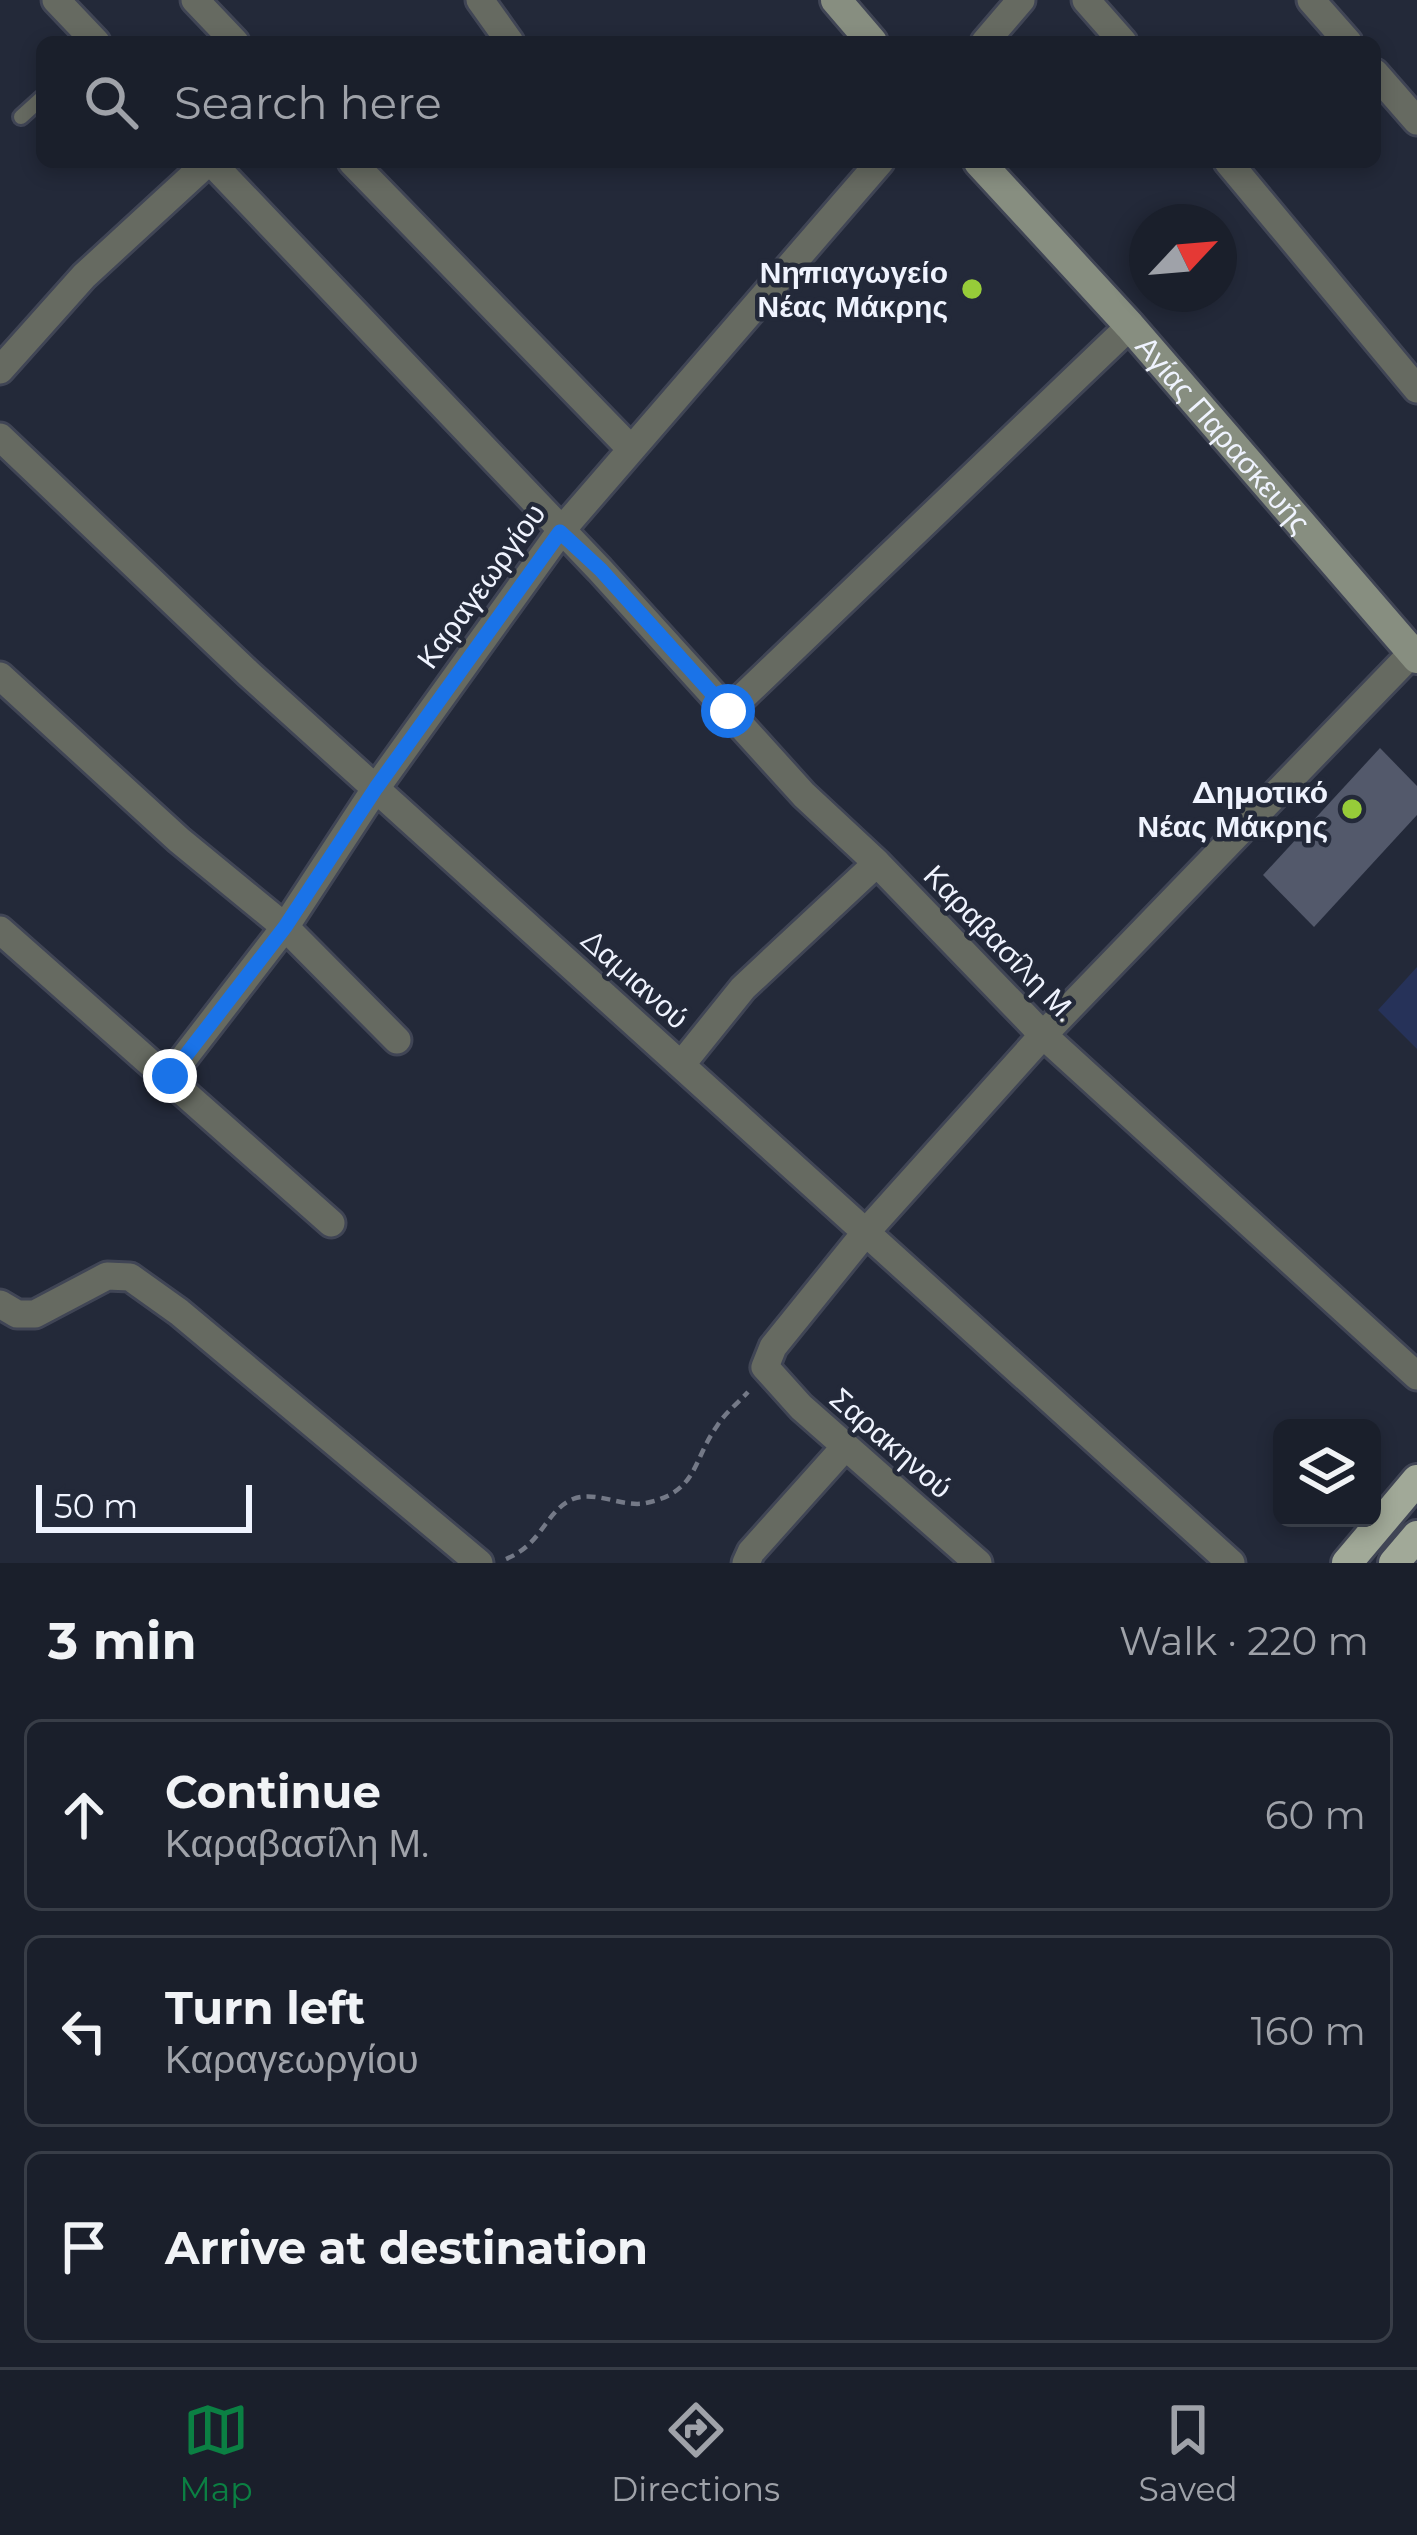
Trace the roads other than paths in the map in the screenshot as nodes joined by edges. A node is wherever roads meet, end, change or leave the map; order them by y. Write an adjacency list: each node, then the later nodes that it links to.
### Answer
1 (56, 0): 8 (street)
2 (195, 0): 9 (street)
3 (480, 0): 10 (street)
4 (836, 0): 11 (street)
5 (1021, 0): 12 (street)
6 (1086, 0): 13 (street)
7 (1311, 0): 14 (street)
8 (85, 36)
9 (230, 36)
10 (506, 36)
11 (867, 36)
12 (990, 36)
13 (1118, 36)
14 (1343, 36)
15 (1381, 80): 18 (street)
16 (36, 103): 17 (lane)
17 (21, 117)
18 (1417, 121)
19 (203, 168): 26 (street)
20 (216, 168): 30 (street, Καραβασίλη Μ.)
21 (358, 168): 29 (street)
22 (875, 168): 29 (street, Καραγεωργίου)
23 (985, 168): 25 (street, Αγίας Παρασκευής)
24 (1233, 168): 27 (street)
25 (1130, 326): 31 (street, Αγίας Παρασκευής); 33 (street)
26 (0, 370)
27 (1417, 389)
28 (0, 437): 34 (street, Δαμιανού)
29 (630, 448): 30 (street, Καραγεωργίου)
30 (560, 532): 33 (street, Καραβασίλη Μ.); 34 (street, Καραγεωργίου)
31 (1415, 653): 38 (street)
32 (0, 676): 36 (street)
33 (728, 711): 35 (street, Καραβασίλη Μ.)
34 (376, 788): 36 (street, Καραγεωργίου); 40 (street, Δαμιανού)
35 (877, 863): 38 (street, Καραβασίλη Μ.); 40 (street)
36 (285, 927): 39 (street); 41 (street, Καραγεωργίου)
37 (0, 930): 41 (street)
38 (1042, 1035): 43 (street); 45 (street, Καραβασίλη Μ.)
39 (397, 1040)
40 (681, 1065): 43 (street, Δαμιανού)
41 (170, 1076): 42 (street)
42 (331, 1222)
43 (866, 1232): 46 (street, Σαρακηνού); 52 (street, Δαμιανού)
44 (0, 1304): 49 (street)
45 (1417, 1376)
46 (845, 1447): 50 (street); 51 (street, Σαρακηνού)
47 (1417, 1480): 53 (main road)
48 (1417, 1536): 54 (main road)
49 (479, 1563)
50 (746, 1563)
51 (978, 1563)
52 (1231, 1563)
53 (1347, 1563)
54 (1394, 1563)

